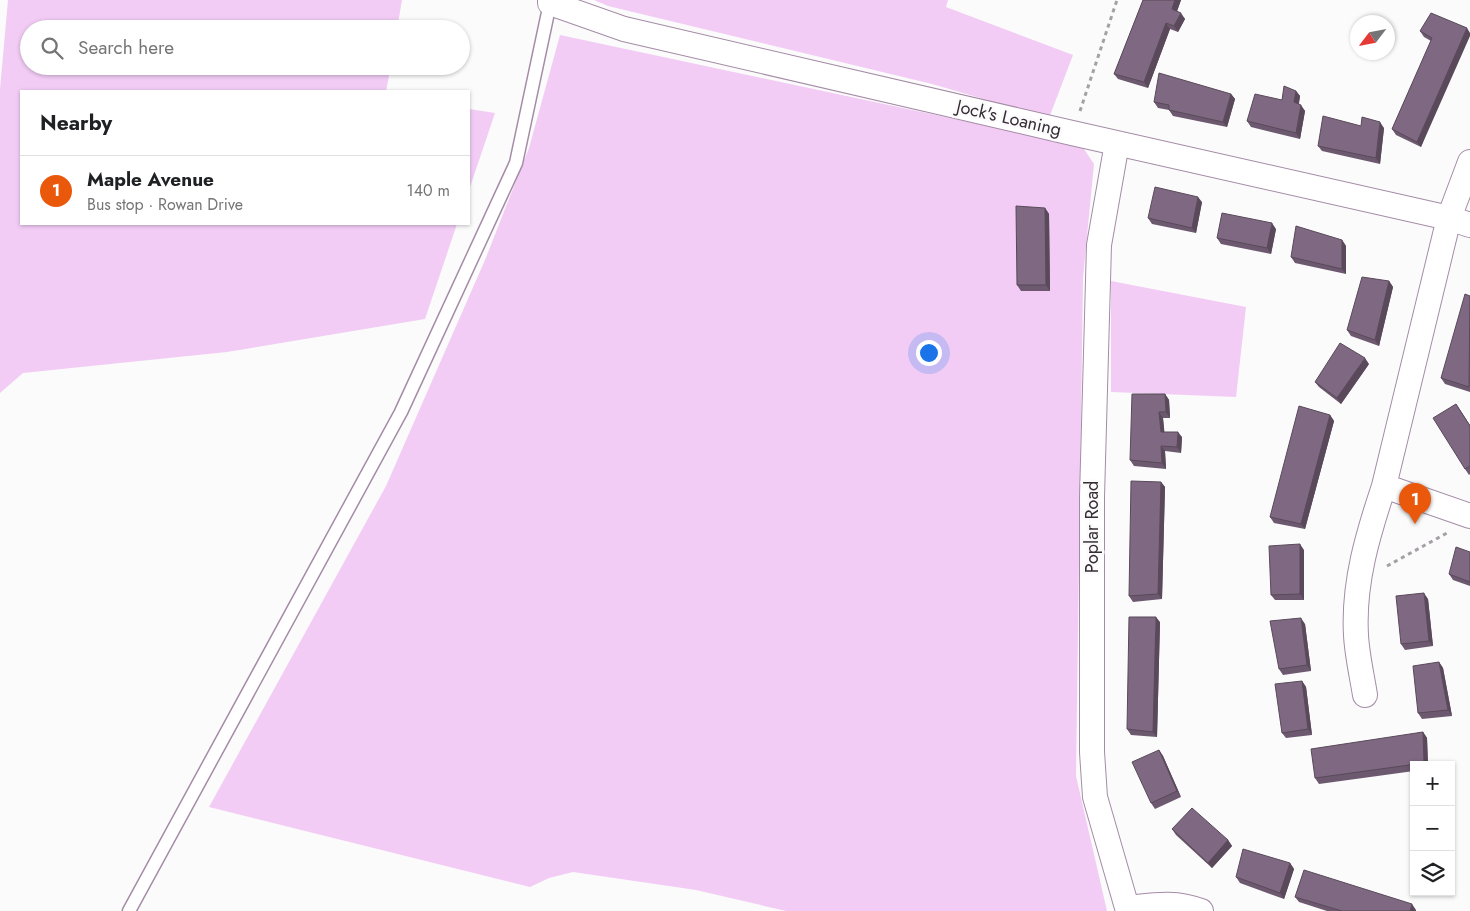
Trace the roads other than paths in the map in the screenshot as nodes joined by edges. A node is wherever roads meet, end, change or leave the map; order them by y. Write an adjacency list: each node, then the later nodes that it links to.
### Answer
1 (550, 2): 2 (street, Jock's Loaning); 9 (lane)
2 (1117, 143): 4 (street, Jock's Loaning); 8 (street, Poplar Road)
3 (1470, 162): 4 (street)
4 (1460, 222): 5 (street)
5 (1384, 486): 6 (street); 7 (street)
6 (1468, 515)
7 (1365, 695)
8 (1128, 910): 10 (street)
9 (129, 911)
10 (1201, 911)

